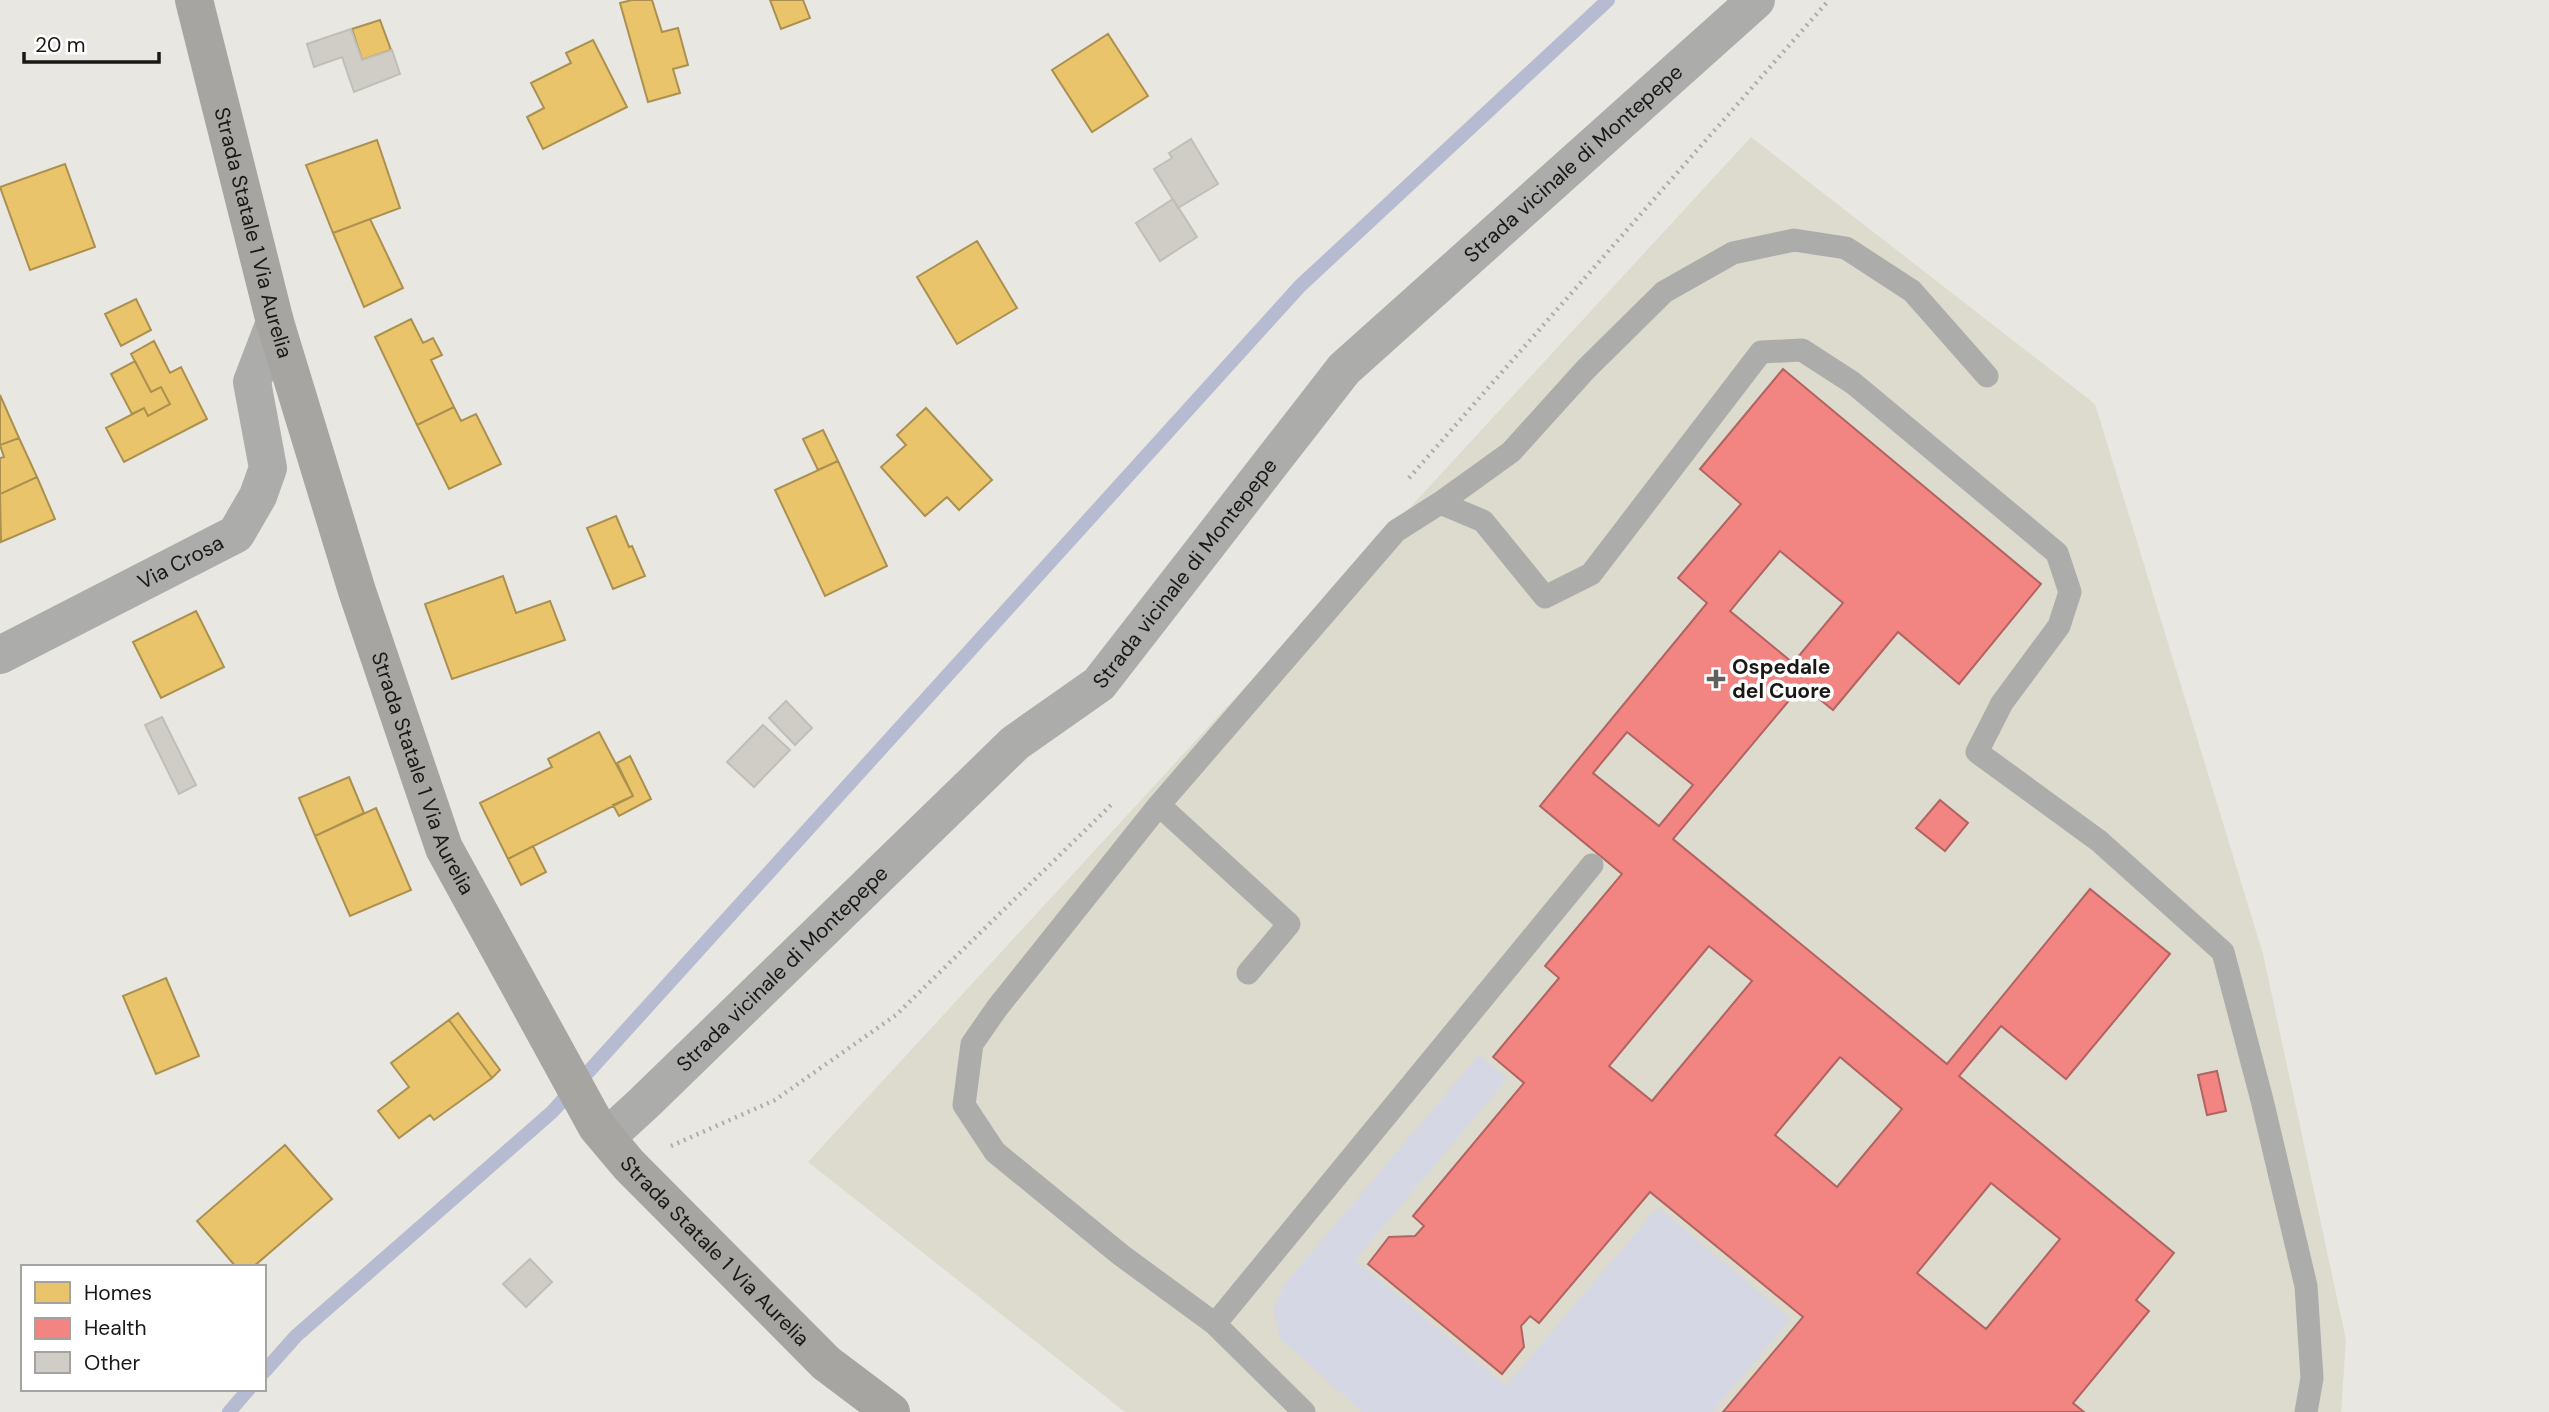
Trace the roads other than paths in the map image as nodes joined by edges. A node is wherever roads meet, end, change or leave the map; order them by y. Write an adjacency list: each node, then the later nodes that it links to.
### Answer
1 (194, 0): 3 (main road, Strada Statale 1 Via Aurelia)
2 (1756, 0): 10 (street, Strada vicinale di Montepepe)
3 (275, 321): 6 (street, Via Crosa); 10 (main road, Strada Statale 1 Via Aurelia)
4 (1987, 376): 5 (lane)
5 (1440, 503): 7 (lane); 14 (lane)
6 (0, 655)
7 (1159, 805): 9 (lane); 11 (lane)
8 (1592, 864): 11 (lane)
9 (1248, 973)
10 (611, 1143): 12 (main road, Strada Statale 1 Via Aurelia)
11 (1215, 1324): 13 (lane)
12 (891, 1412)
13 (1304, 1412)
14 (2306, 1412)

